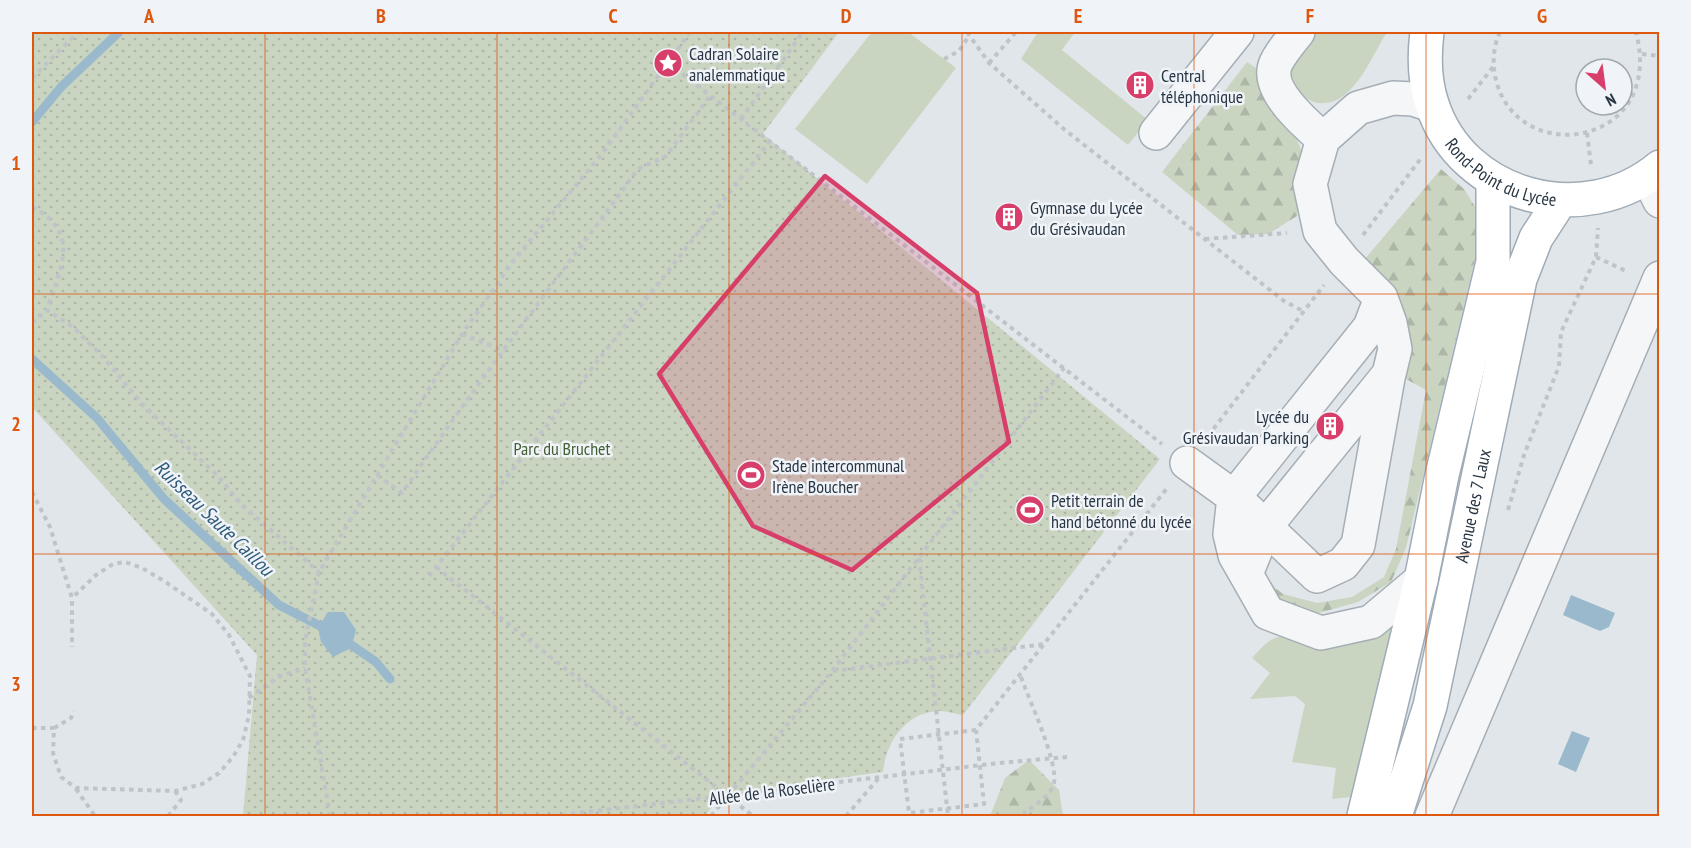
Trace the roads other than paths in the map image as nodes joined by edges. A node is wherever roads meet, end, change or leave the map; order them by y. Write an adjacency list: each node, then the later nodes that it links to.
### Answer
1 (1237, 32): 5 (street)
2 (1298, 32): 6 (street)
3 (1427, 32): 4 (main road, Rond-Point du Lycée)
4 (1432, 105): 6 (street); 7 (main road, Rond-Point du Lycée)
5 (1156, 133)
6 (1323, 139): 11 (street)
7 (1493, 181): 9 (main road, Rond-Point du Lycée); 15 (main road)
8 (1657, 181): 9 (main road, Rond-Point du Lycée)
9 (1560, 201): 17 (main road, Avenue des 7 Laux)
10 (1659, 278): 18 (street)
11 (1386, 310): 12 (street); 14 (street)
12 (1389, 374): 14 (street); 14 (street)
13 (1187, 463): 14 (street)
14 (1244, 517): 15 (street)
15 (1421, 579): 16 (main road)
16 (1364, 816)
17 (1395, 816)
18 (1432, 816)

